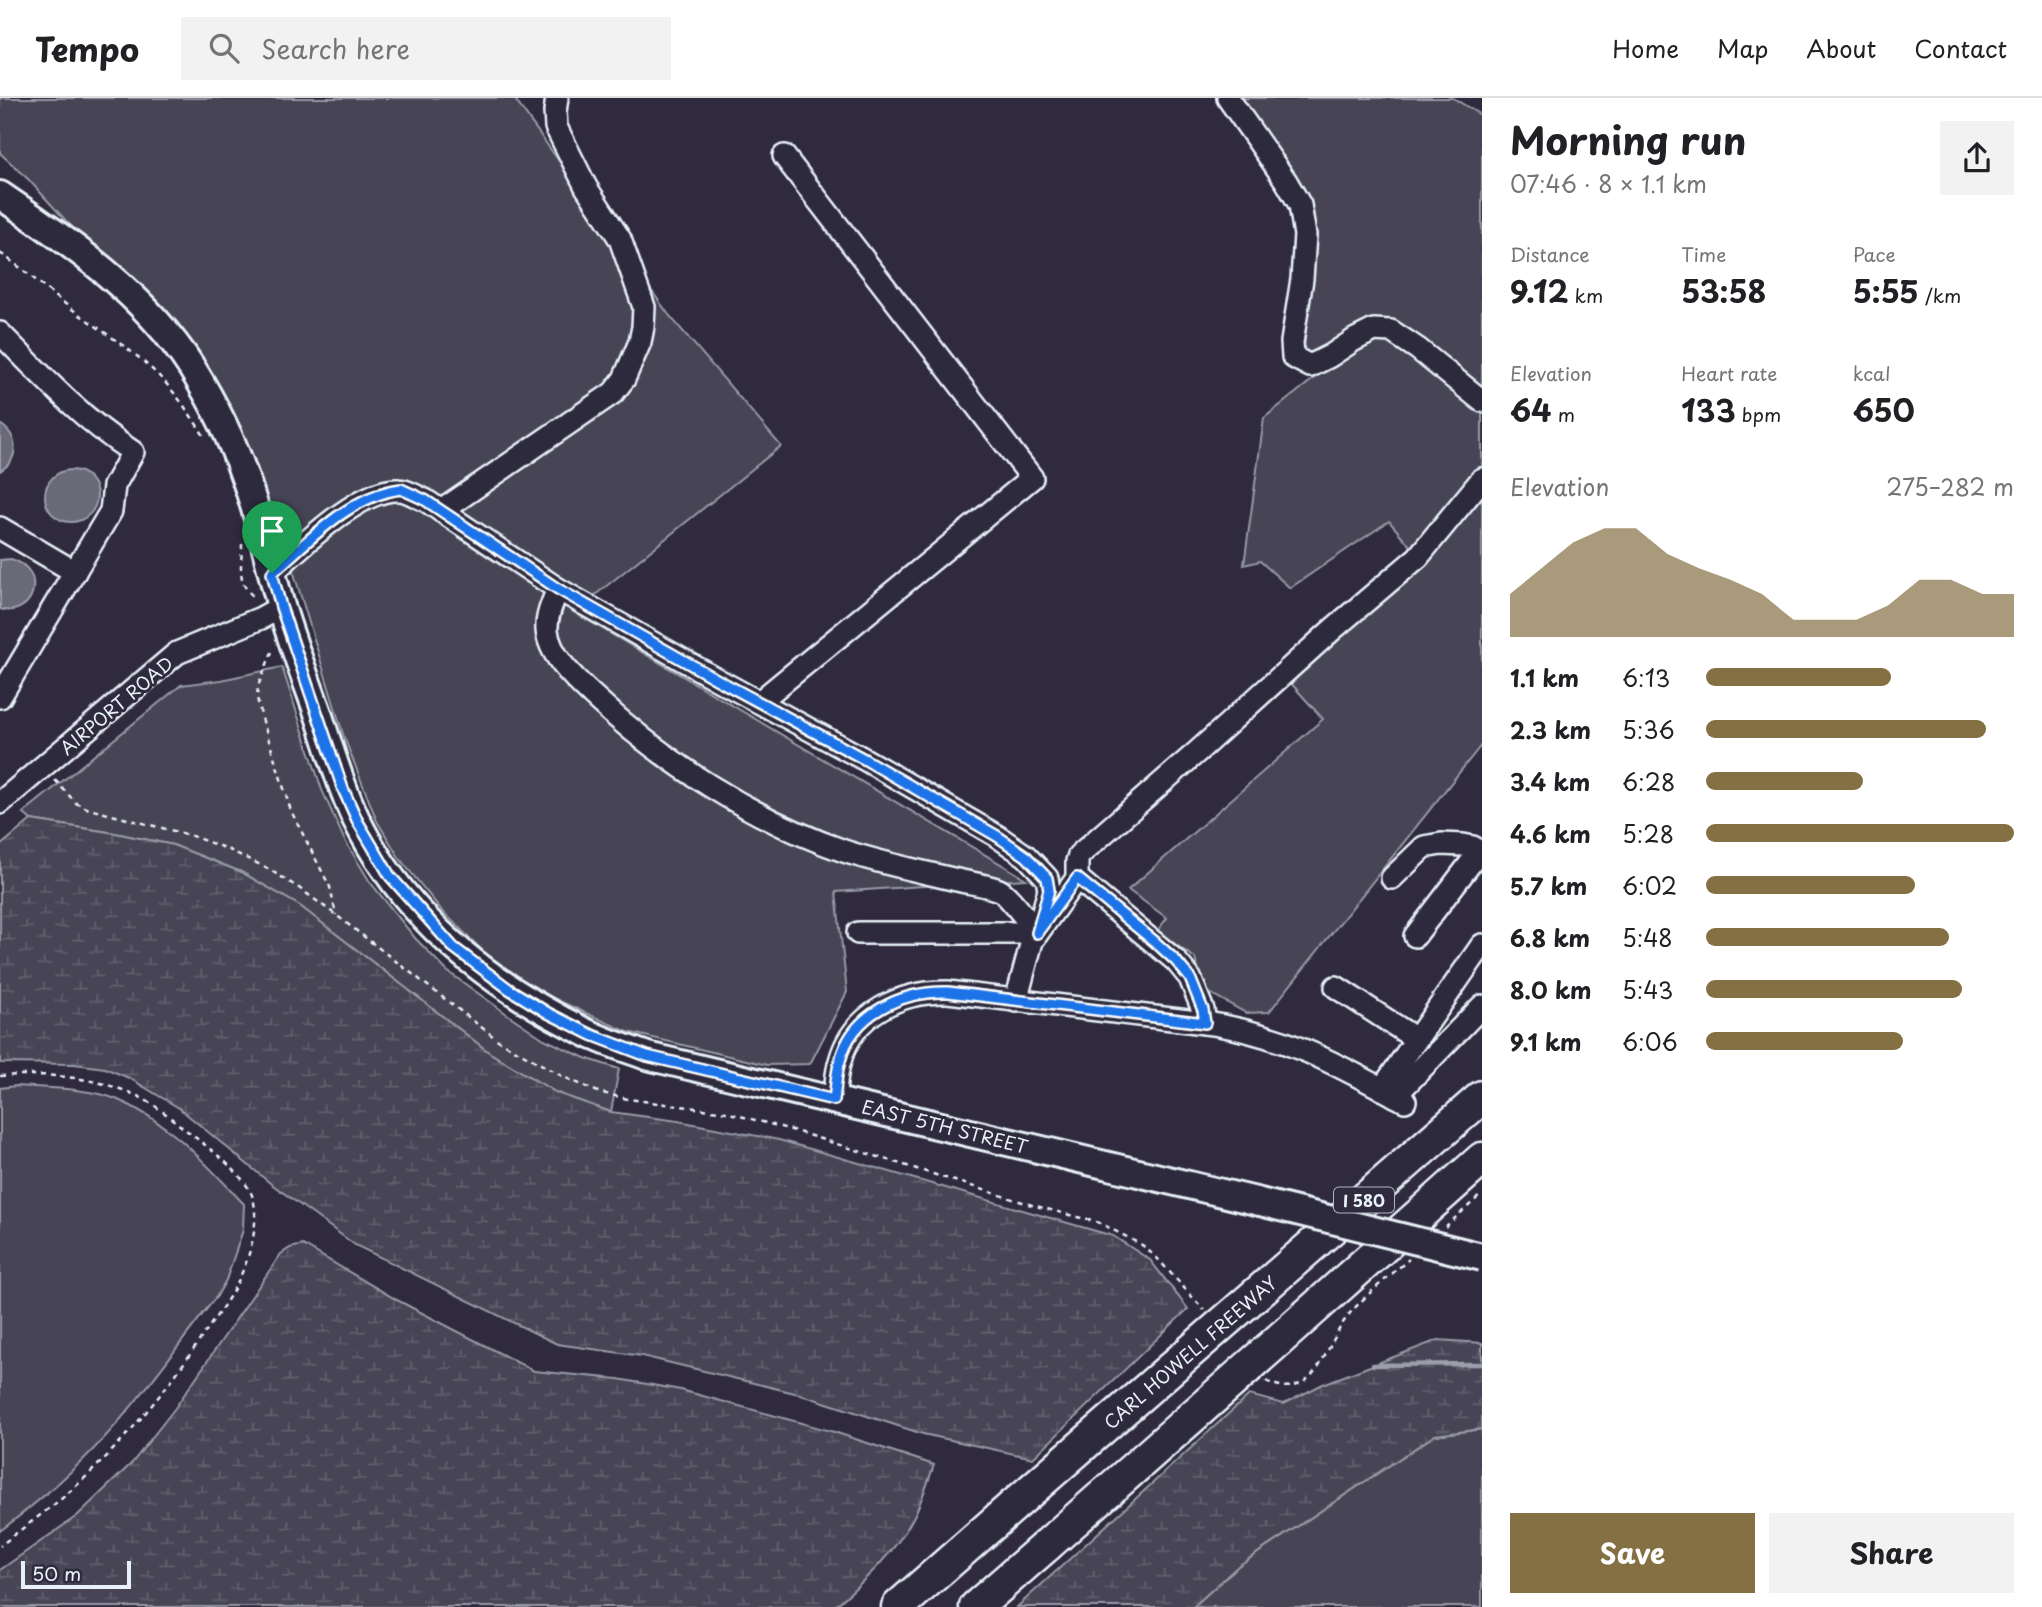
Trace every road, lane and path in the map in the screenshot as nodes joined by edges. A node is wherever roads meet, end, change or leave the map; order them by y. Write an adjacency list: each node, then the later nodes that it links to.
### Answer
1 (557, 98): 10 (street)
2 (1228, 98): 7 (street)
3 (784, 156): 20 (street)
4 (0, 195): 14 (main road, EAST 5TH STREET)
5 (0, 253): 8 (path)
6 (0, 332): 13 (street)
7 (1482, 401)
8 (208, 442)
9 (1482, 479): 24 (street)
10 (441, 511): 14 (street); 15 (street)
11 (0, 528): 13 (street)
12 (243, 535): 16 (path)
13 (75, 572): 19 (street)
14 (272, 573): 17 (main road, EAST 5TH STREET)
15 (558, 589): 20 (street); 28 (street)
16 (253, 596)
17 (281, 607): 21 (street, AIRPORT ROAD); 39 (main road, EAST 5TH STREET)
18 (272, 652): 26 (path)
19 (0, 697)
20 (759, 702): 28 (street)
21 (43, 767): 22 (street, AIRPORT ROAD); 26 (path)
22 (0, 803)
23 (1480, 853): 25 (street); 29 (street)
24 (1077, 878): 28 (street); 34 (street)
25 (1392, 878)
26 (336, 915): 45 (path)
27 (858, 933): 28 (street)
28 (1037, 933): 32 (street)
29 (1415, 936)
30 (1482, 945): 35 (street)
31 (1336, 987): 35 (street)
32 (1016, 1001): 34 (street); 39 (street)
33 (1482, 1006): 37 (street)
34 (1205, 1023): 37 (street)
35 (1416, 1039): 37 (street)
36 (0, 1076): 47 (path)
37 (1394, 1095)
38 (1482, 1097): 48 (highway, CARL HOWELL FREEWAY / I 580, bridge)
39 (834, 1100): 44 (main road, EAST 5TH STREET, bridge)
40 (1482, 1159): 49 (highway, I 580, bridge)
41 (1482, 1194): 42 (path)
42 (1442, 1230)
43 (1412, 1256): 46 (path)
44 (1482, 1256)
45 (1206, 1313)
46 (1266, 1380)
47 (0, 1546)
48 (898, 1607)
49 (976, 1607)

